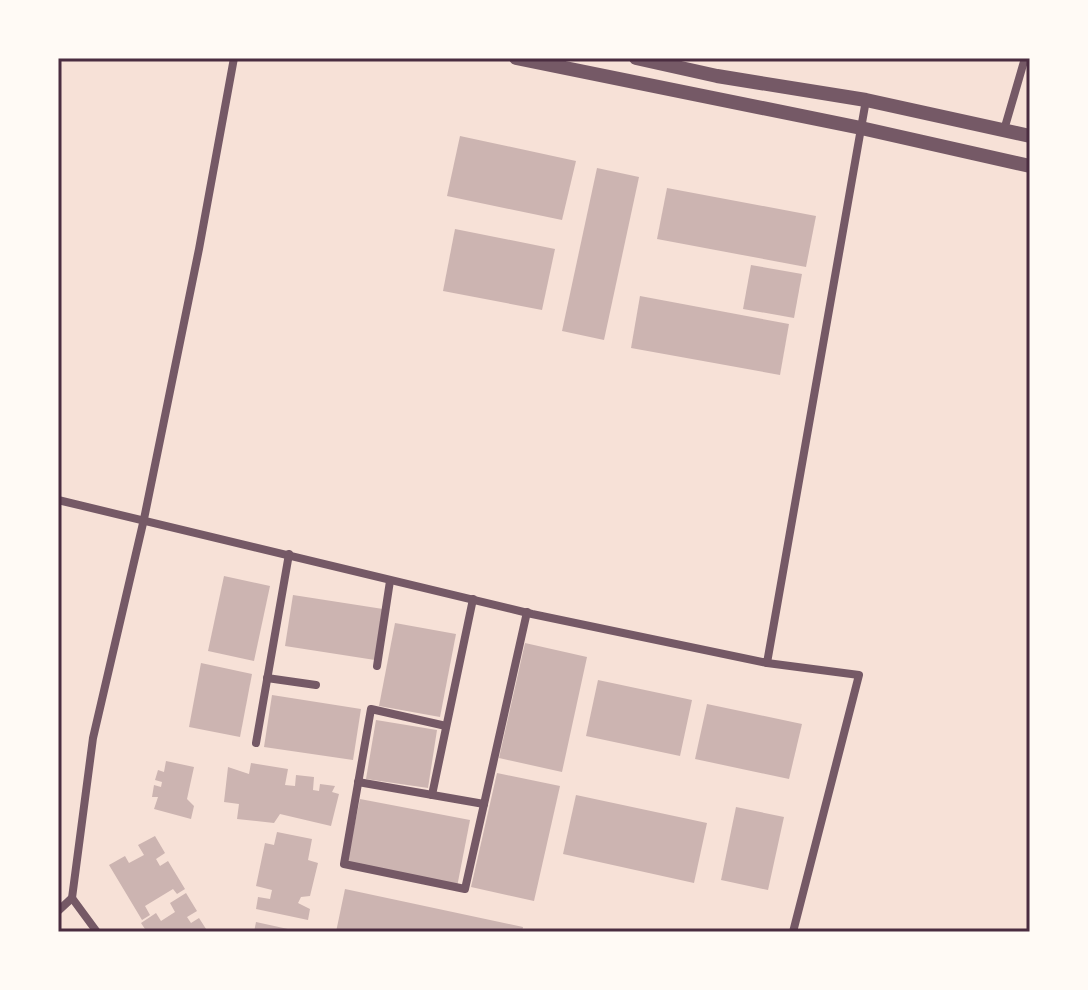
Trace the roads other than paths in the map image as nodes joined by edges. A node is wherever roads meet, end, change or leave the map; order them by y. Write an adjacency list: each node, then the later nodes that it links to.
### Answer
1 (234, 58): 11 (street)
2 (516, 58): 6 (street)
3 (636, 58): 5 (street)
4 (1025, 58): 7 (street)
5 (866, 100): 6 (street); 7 (street)
6 (861, 128): 9 (street); 16 (street)
7 (1004, 130): 8 (street)
8 (1030, 136)
9 (1030, 166)
10 (58, 500): 11 (street)
11 (144, 519): 12 (street); 25 (street)
12 (289, 554): 13 (street); 18 (street)
13 (390, 581): 14 (street); 17 (street)
14 (473, 599): 15 (street); 20 (street)
15 (527, 612): 16 (street); 24 (street)
16 (767, 663): 28 (street)
17 (377, 666)
18 (267, 678): 19 (street); 21 (street)
19 (316, 685)
20 (446, 726): 22 (street); 23 (street)
21 (256, 743)
22 (358, 782): 23 (street); 24 (street)
23 (432, 795): 24 (street)
24 (484, 804)
25 (72, 898): 26 (street); 27 (street)
26 (58, 911)
27 (97, 932)
28 (793, 932)

